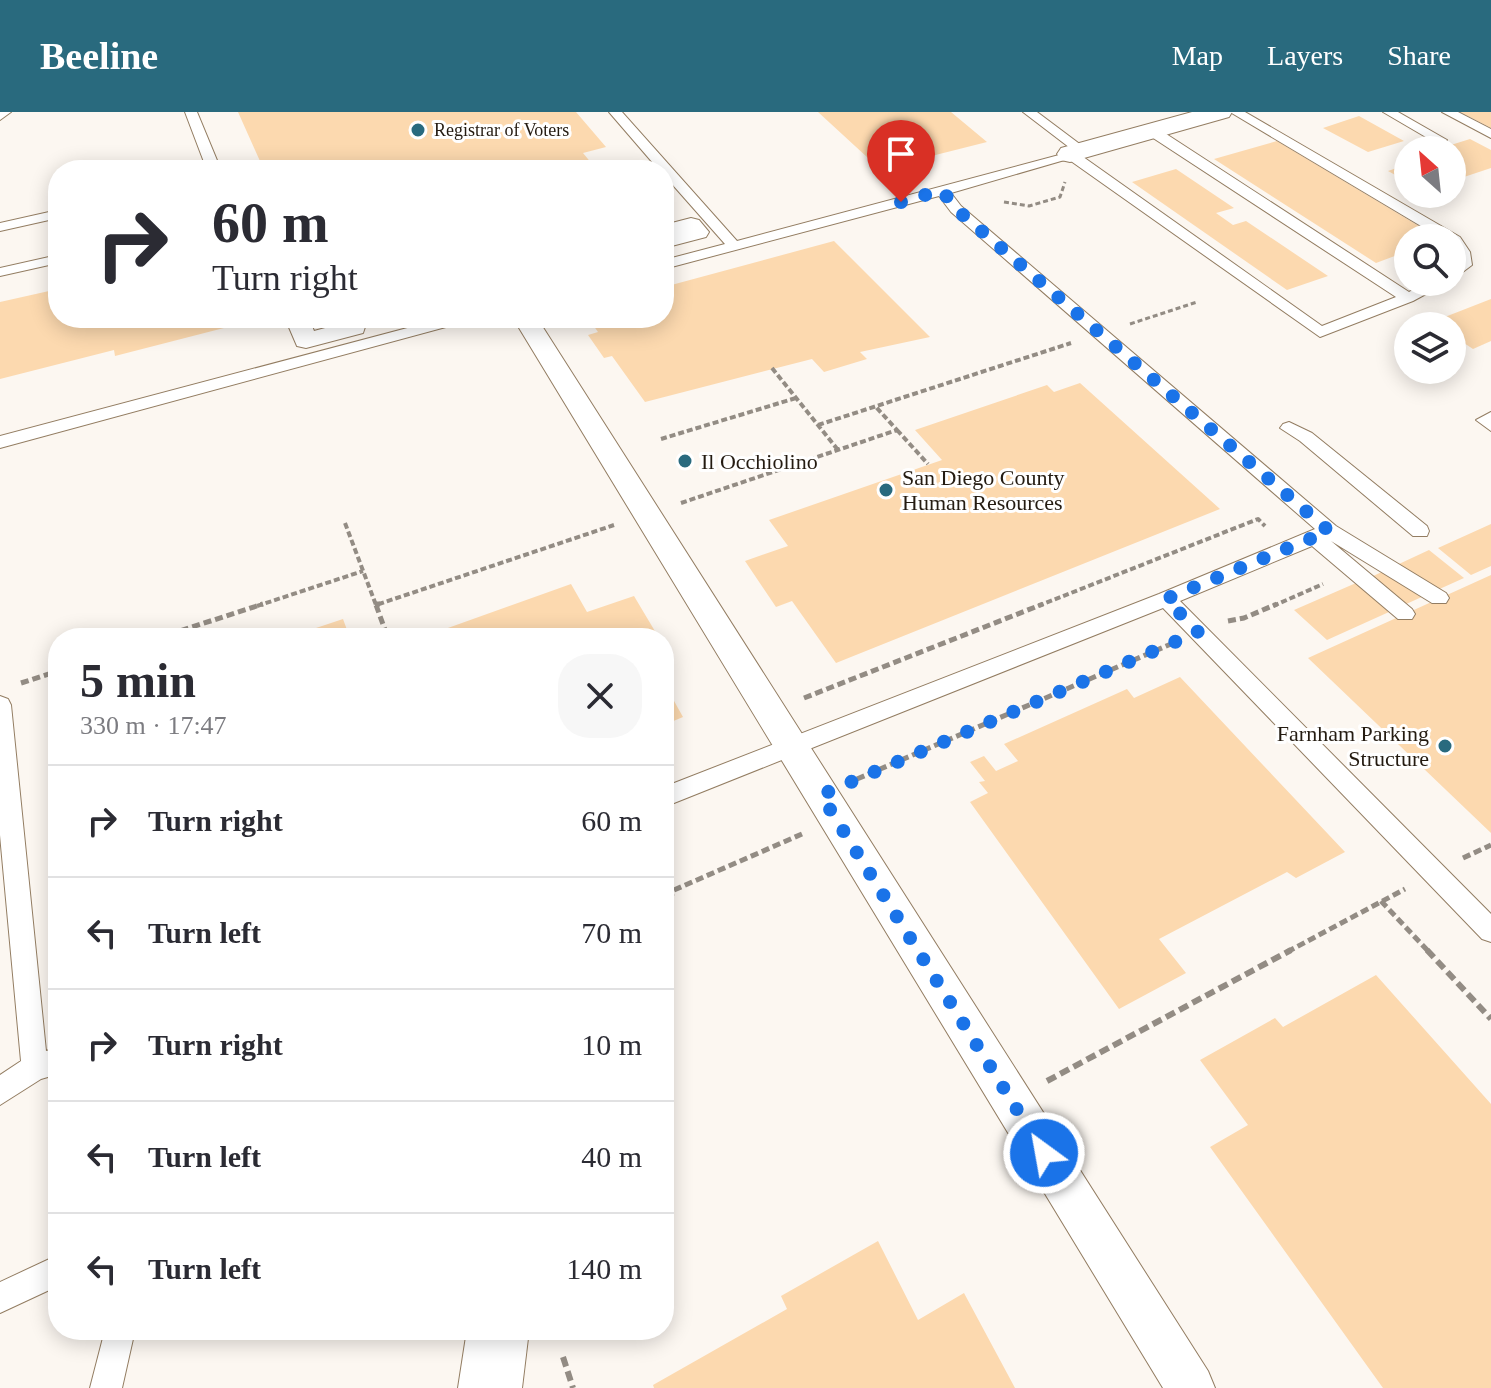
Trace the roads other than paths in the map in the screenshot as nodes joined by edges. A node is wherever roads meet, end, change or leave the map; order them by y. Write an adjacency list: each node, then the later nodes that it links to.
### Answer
1 (5, 112): 9 (lane)
2 (191, 112): 14 (lane)
3 (615, 112): 15 (lane)
4 (1029, 112): 13 (lane)
5 (1220, 112): 10 (street)
6 (1236, 112): 19 (lane)
7 (1389, 112): 12 (lane)
8 (1448, 112): 11 (lane)
9 (0, 116)
10 (1152, 131): 13 (street); 28 (lane)
11 (1491, 134)
12 (1434, 136)
13 (1076, 152): 17 (lane); 28 (lane)
14 (210, 160)
15 (658, 160)
16 (674, 178): 23 (lane)
17 (942, 190): 23 (lane); 38 (lane)
18 (48, 216): 20 (lane)
19 (1428, 224)
20 (0, 227)
21 (674, 229): 22 (street)
22 (674, 238)
23 (734, 246): 25 (lane)
24 (48, 261): 26 (lane)
25 (674, 262)
26 (0, 272)
27 (1412, 296): 28 (lane)
28 (1408, 298)
29 (301, 328): 30 (street)
30 (354, 328)
31 (426, 328): 36 (lane)
32 (531, 328): 43 (street)
33 (1491, 417): 34 (lane)
34 (1491, 425)
35 (1289, 428): 37 (lane)
36 (0, 442)
37 (1420, 531)
38 (1322, 534): 39 (lane); 40 (lane); 41 (lane)
39 (1439, 598)
40 (1166, 599): 43 (lane); 45 (lane)
41 (1405, 614)
42 (6, 695): 46 (lane)
43 (791, 746): 44 (lane); 54 (street)
44 (674, 795)
45 (1491, 931)
46 (47, 1064): 47 (lane)
47 (0, 1091)
48 (48, 1275): 49 (lane)
49 (0, 1298)
50 (118, 1340): 52 (lane)
51 (497, 1340): 53 (street)
52 (106, 1388)
53 (490, 1388)
54 (1191, 1388)

